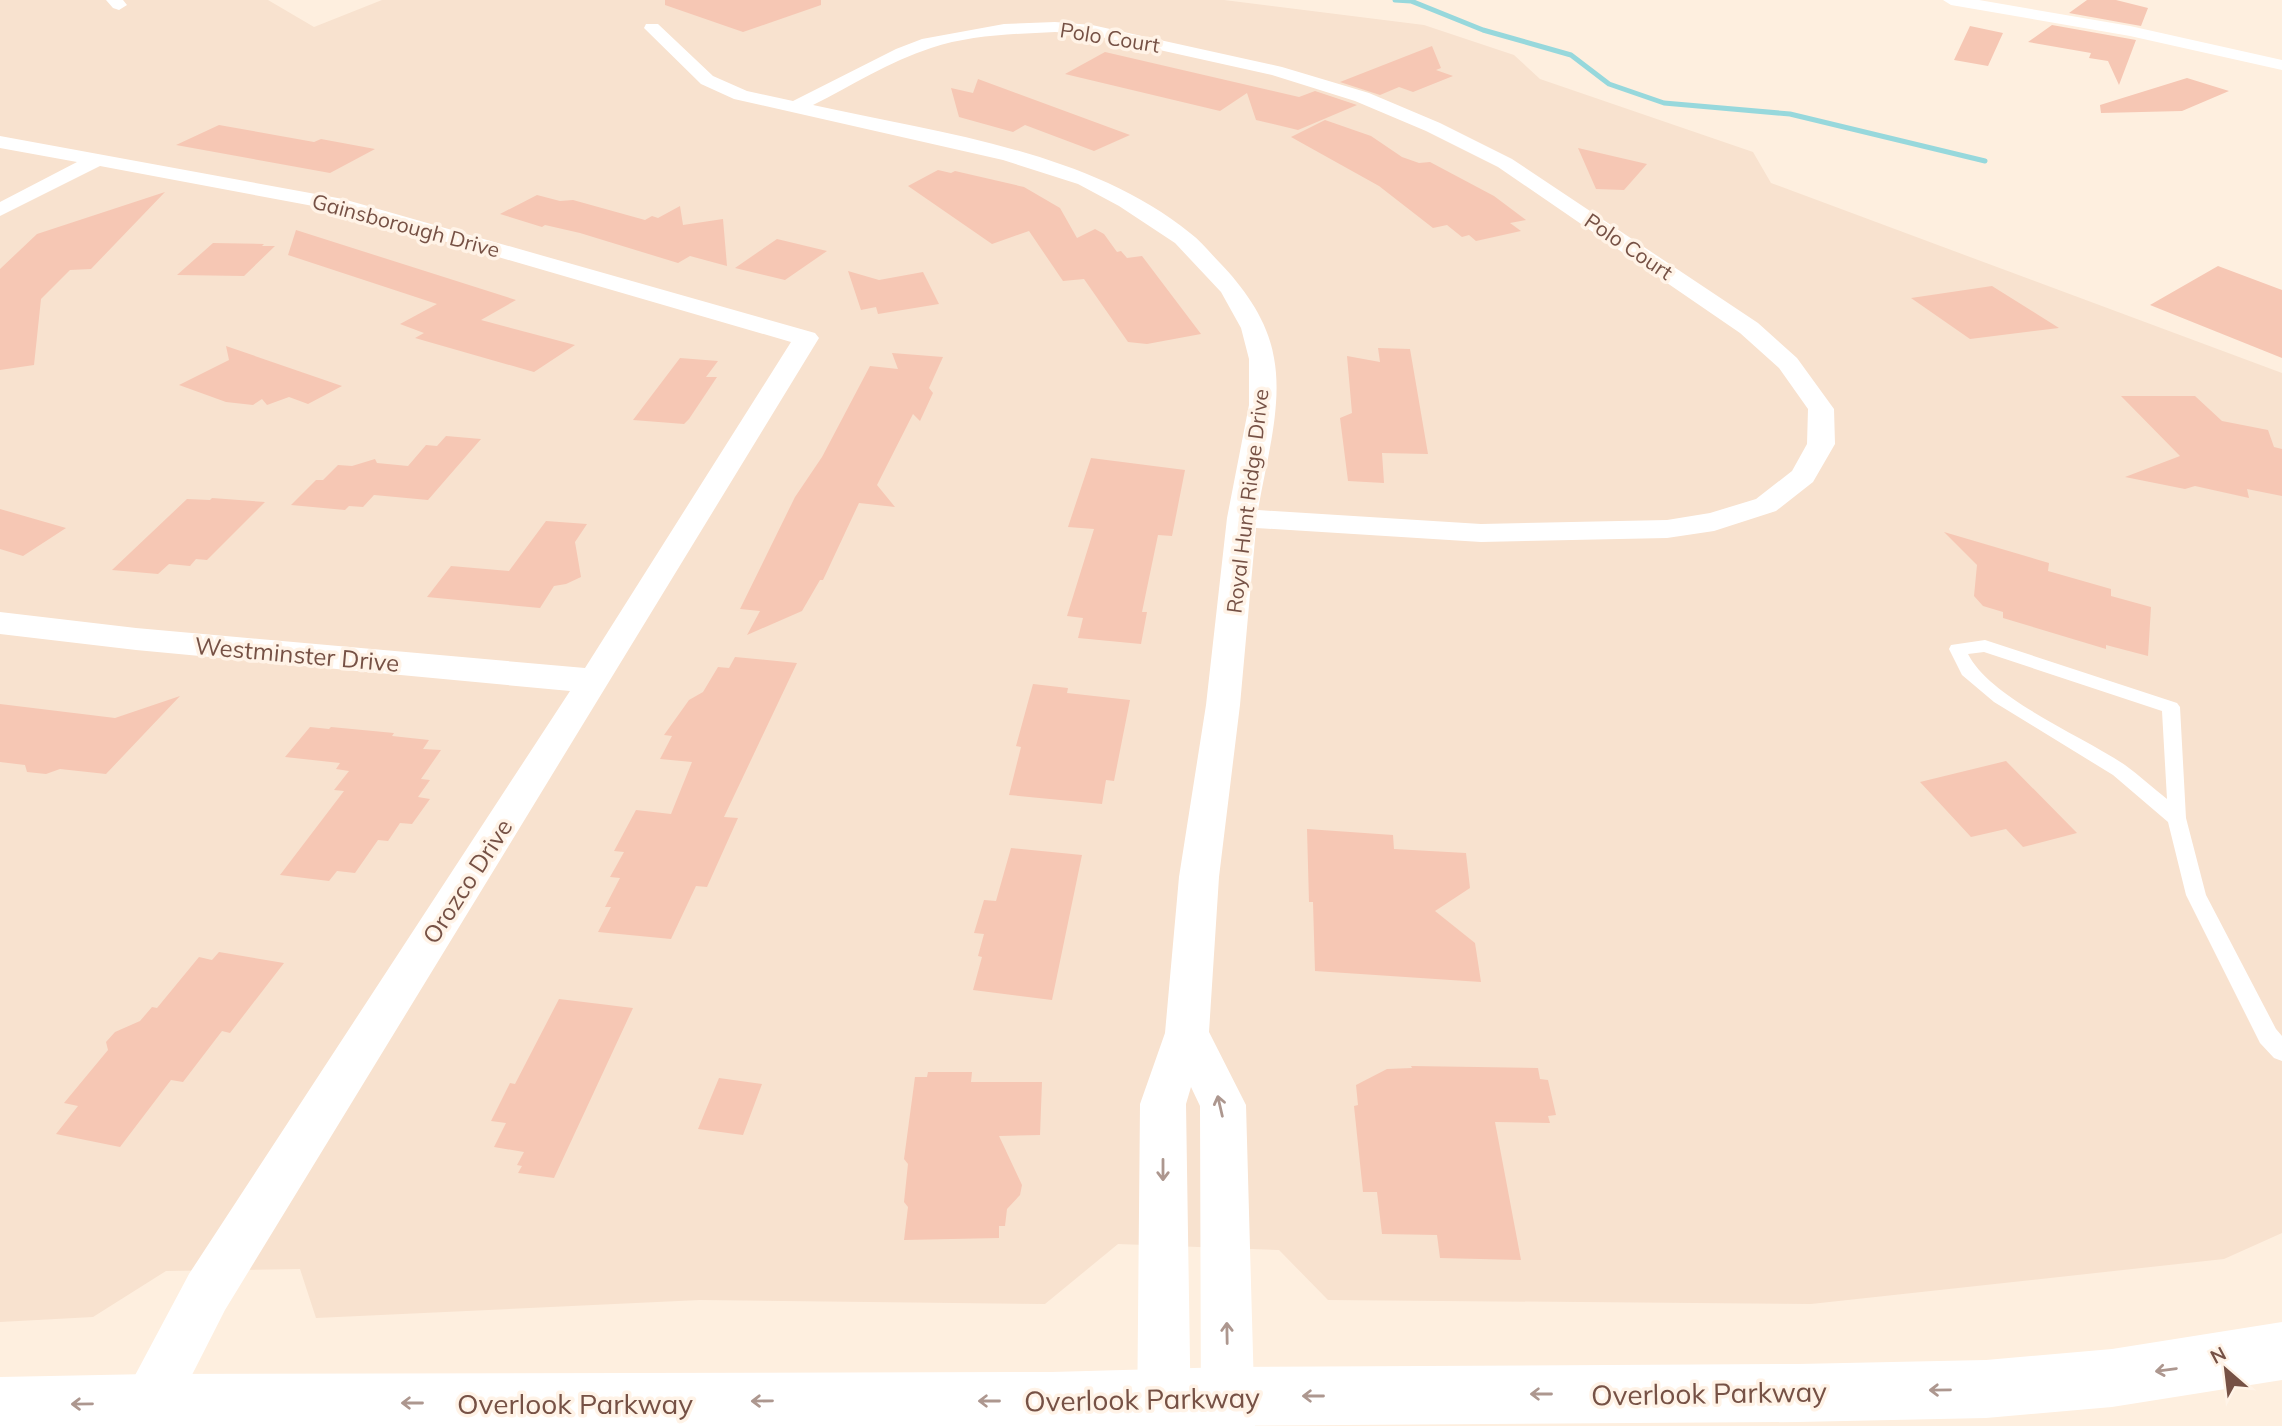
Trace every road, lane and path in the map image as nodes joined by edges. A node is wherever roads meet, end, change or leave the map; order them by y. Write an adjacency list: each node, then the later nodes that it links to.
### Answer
1 (1951, 0): 2 (street)
2 (2017, 5): 4 (street)
3 (652, 28): 5 (street, Royal Hunt Ridge Drive)
4 (2282, 65)
5 (793, 108): 10 (street, Royal Hunt Ridge Drive); 10 (street, Polo Court)
6 (0, 142): 7 (street, Gainsborough Drive)
7 (99, 159): 8 (street); 9 (street, Gainsborough Drive)
8 (0, 210)
9 (806, 338): 12 (street, Orozco Drive)
10 (1242, 518): 14 (street, Royal Hunt Ridge Drive)
11 (0, 623): 12 (street, Westminster Drive)
12 (594, 681): 20 (street, Orozco Drive)
13 (2177, 818): 13 (lane); 15 (lane)
14 (1187, 1033): 18 (street, one-way to 14); 19 (street, Royal Hunt Ridge Drive, one-way to 19)
15 (2282, 1051)
16 (2282, 1350): 18 (street, Overlook Parkway, one-way to 18)
17 (0, 1406): 20 (street, Overlook Parkway, one-way to 17)
18 (1229, 1411): 19 (street, Overlook Parkway)
19 (1164, 1412): 20 (street, Overlook Parkway, one-way to 20)
20 (142, 1414)

